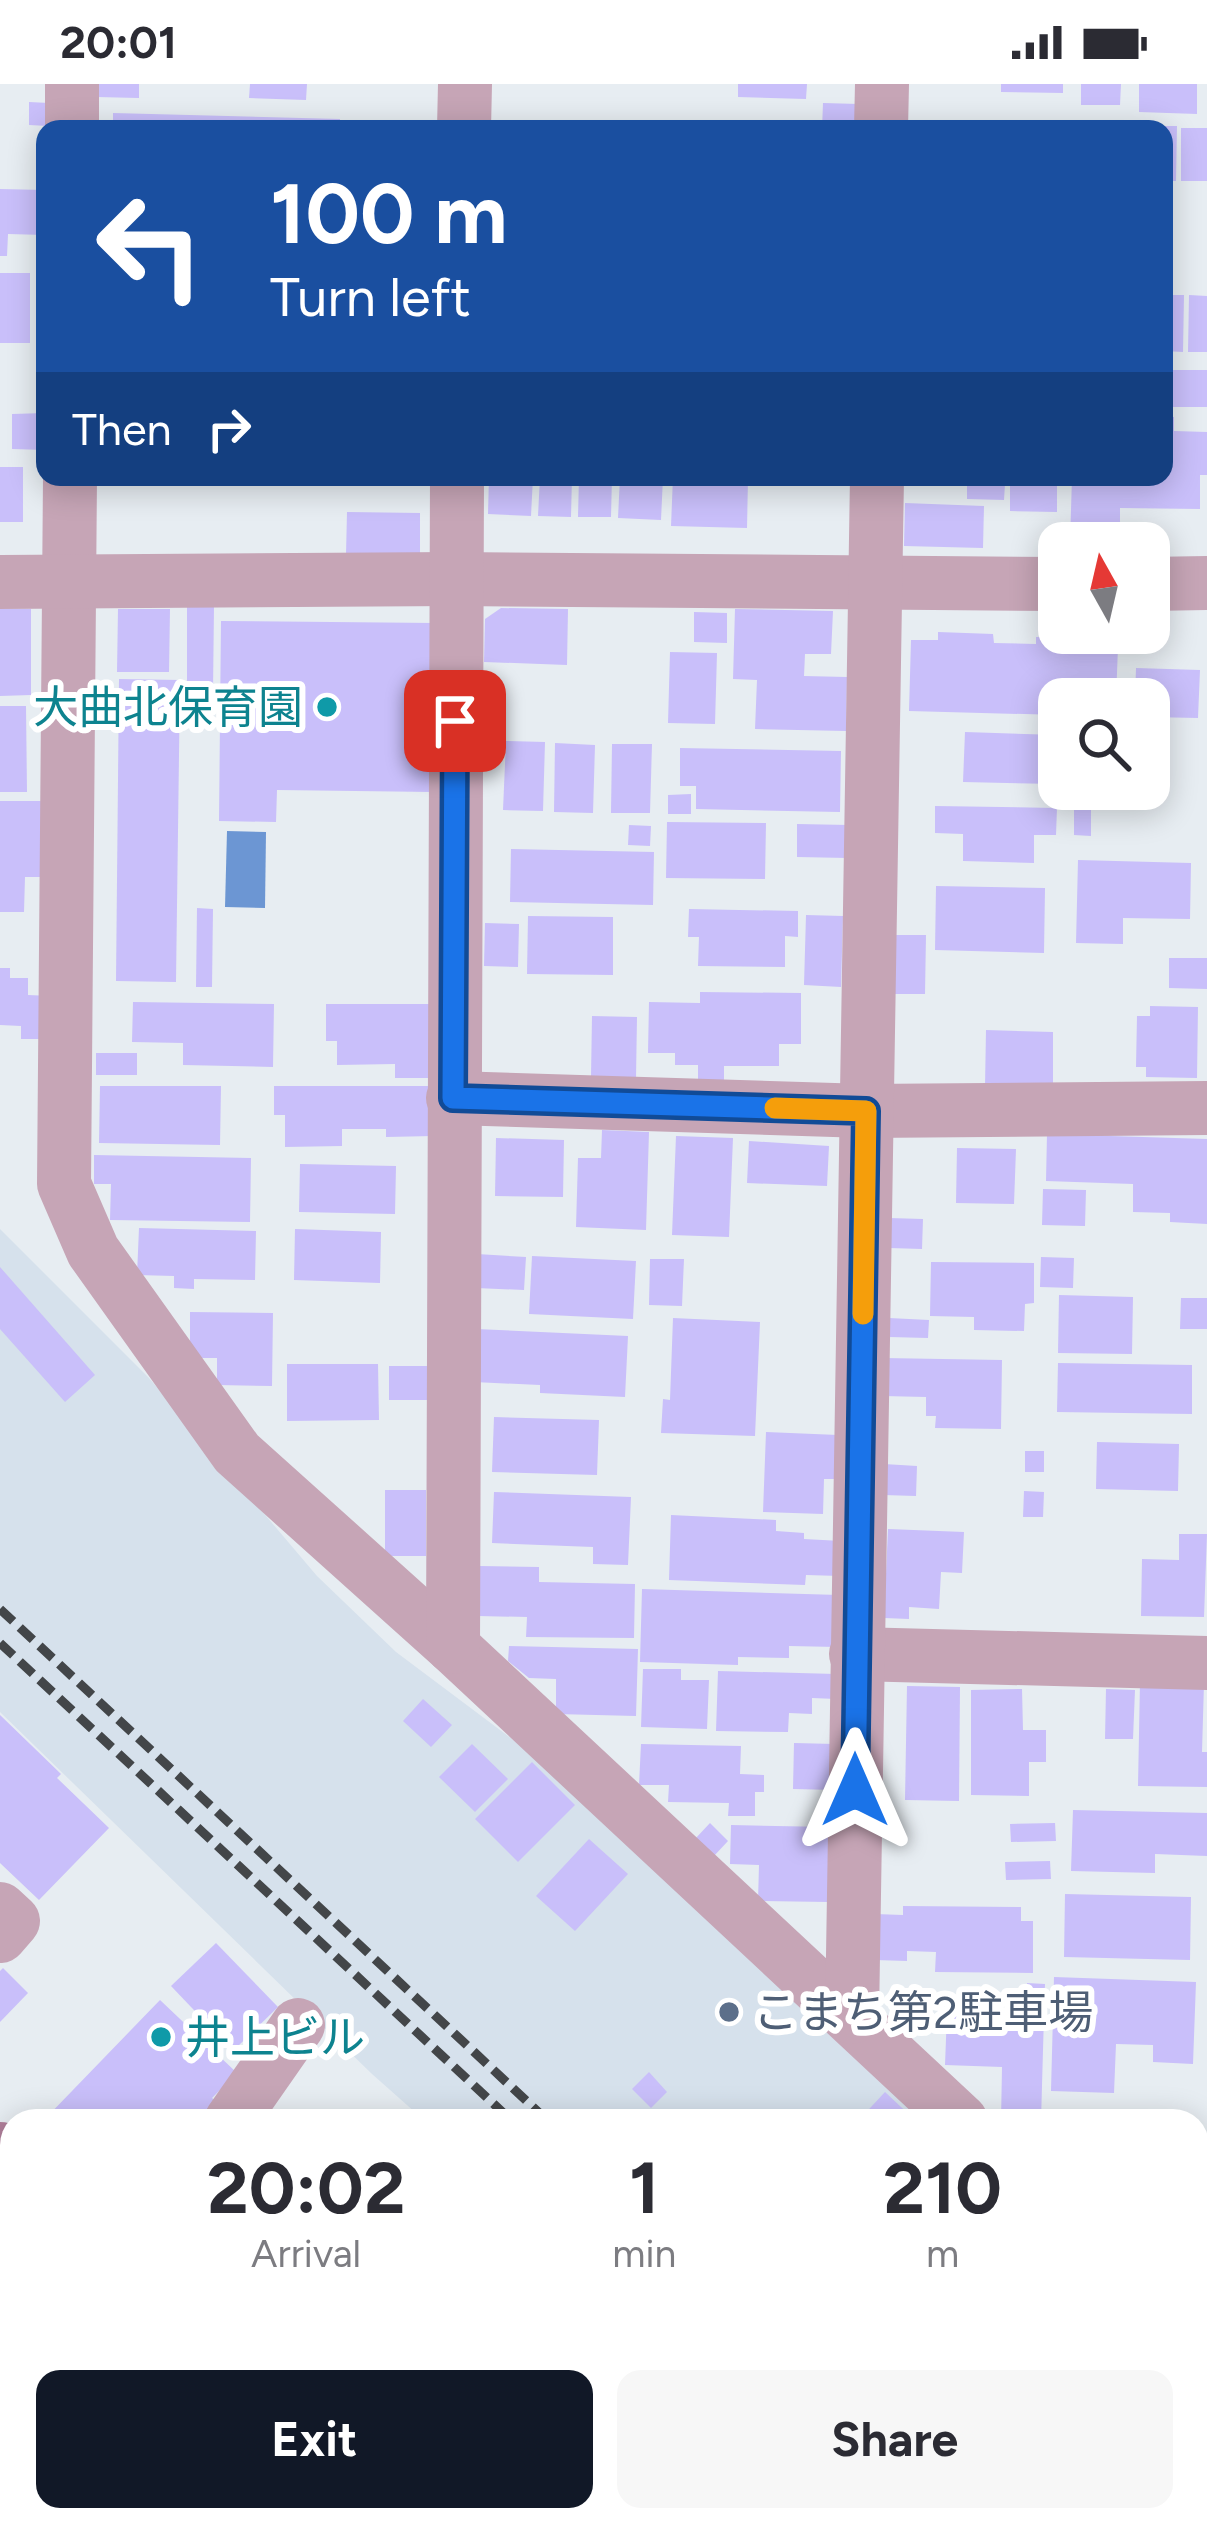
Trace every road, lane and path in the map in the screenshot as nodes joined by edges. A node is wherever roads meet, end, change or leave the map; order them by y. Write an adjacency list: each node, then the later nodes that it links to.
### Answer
1 (72, 84): 4 (street)
2 (465, 84): 5 (street)
3 (882, 84): 6 (street)
4 (72, 120)
5 (464, 120)
6 (881, 120)
7 (70, 486): 12 (street)
8 (458, 486): 10 (street)
9 (877, 486): 16 (street)
10 (455, 579): 12 (street); 16 (street); 17 (street)
11 (0, 582): 12 (street)
12 (72, 582): 20 (street)
13 (1207, 583): 15 (street)
14 (1038, 584): 16 (street)
15 (1170, 584)
16 (876, 586): 19 (street)
17 (453, 1098): 19 (street); 20 (street)
18 (1207, 1108): 19 (street)
19 (866, 1111): 21 (street)
20 (453, 1647): 25 (street)
21 (856, 1654): 22 (street); 25 (street)
22 (1207, 1663)
23 (0, 1909): 24 (street)
24 (0, 1936)
25 (852, 2017): 28 (street)
26 (298, 2025): 27 (street)
27 (238, 2109)
28 (948, 2109)

